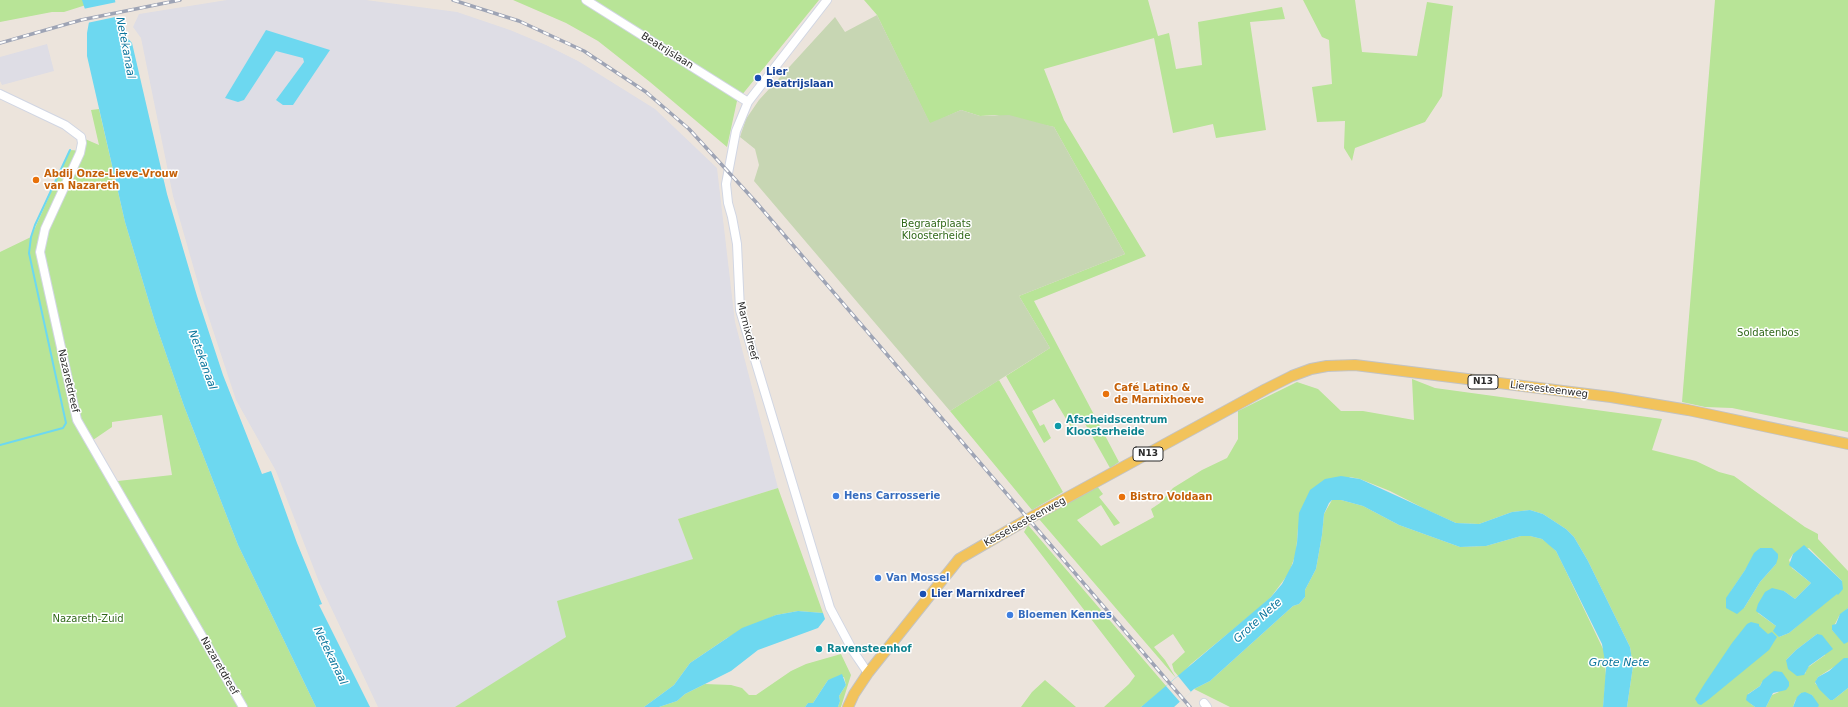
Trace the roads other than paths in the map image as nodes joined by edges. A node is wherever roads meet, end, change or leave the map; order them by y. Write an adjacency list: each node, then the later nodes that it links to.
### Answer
1 (586, 0): 4 (street, Beatrijslaan)
2 (827, 0): 4 (street, Marnixdreef)
3 (0, 94): 8 (street, Nazaretdreef)
4 (748, 102): 7 (street, Marnixdreef)
5 (1254, 396): 6 (main road, Liersesteenweg / N13); 7 (main road, Kesselsesteenweg / N13)
6 (1848, 444)
7 (868, 673): 9 (main road, Kesselsesteenweg / N13)
8 (243, 707)
9 (848, 707)

